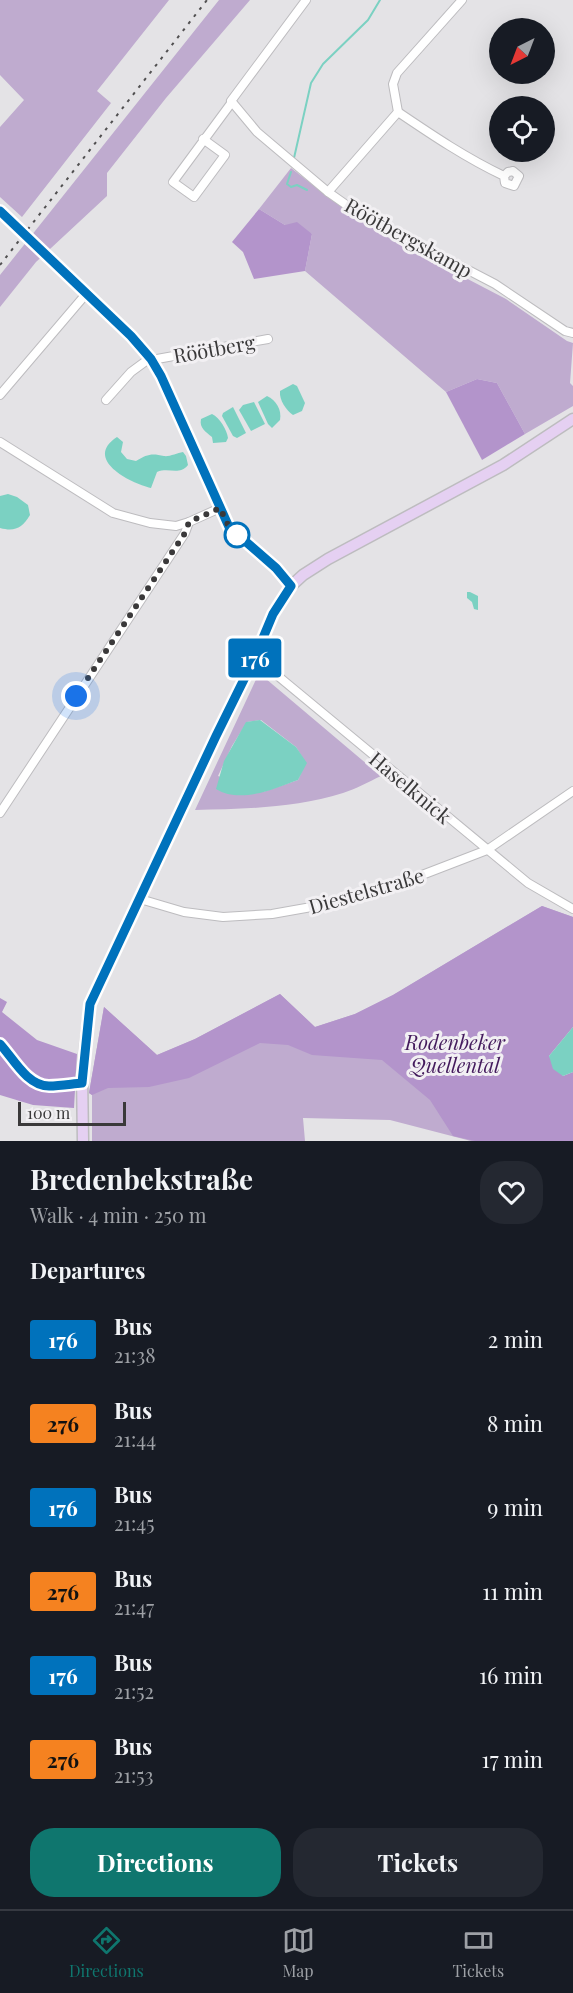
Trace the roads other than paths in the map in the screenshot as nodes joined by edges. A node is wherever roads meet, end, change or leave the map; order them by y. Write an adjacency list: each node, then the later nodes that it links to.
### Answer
1 (306, 0): 3 (street)
2 (462, 0): 4 (street)
3 (232, 101): 5 (street); 7 (street, Röötbergskamp)
4 (398, 112): 6 (street); 7 (street)
5 (203, 139): 5 (street)
6 (504, 176)
7 (328, 192): 10 (street, Röötbergskamp)
8 (0, 211): 9 (street)
9 (86, 294): 12 (street); 13 (street)
10 (573, 333)
11 (268, 339): 12 (street, Röötberg)
12 (151, 359): 14 (street, Röötberg); 17 (street)
13 (0, 395)
14 (106, 400)
15 (573, 419): 19 (street)
16 (0, 442): 18 (street)
17 (220, 508): 18 (street); 19 (street)
18 (189, 522): 22 (street)
19 (291, 586): 20 (street)
20 (255, 657): 23 (street, Haselknick); 24 (street)
21 (573, 791): 23 (street, Diestelstraße)
22 (0, 813)
23 (487, 850): 24 (street, Diestelstraße); 25 (street, Haselknick)
24 (140, 899): 27 (street)
25 (573, 909)
26 (0, 1044): 27 (street)
27 (82, 1083): 28 (street)
28 (83, 1141)

